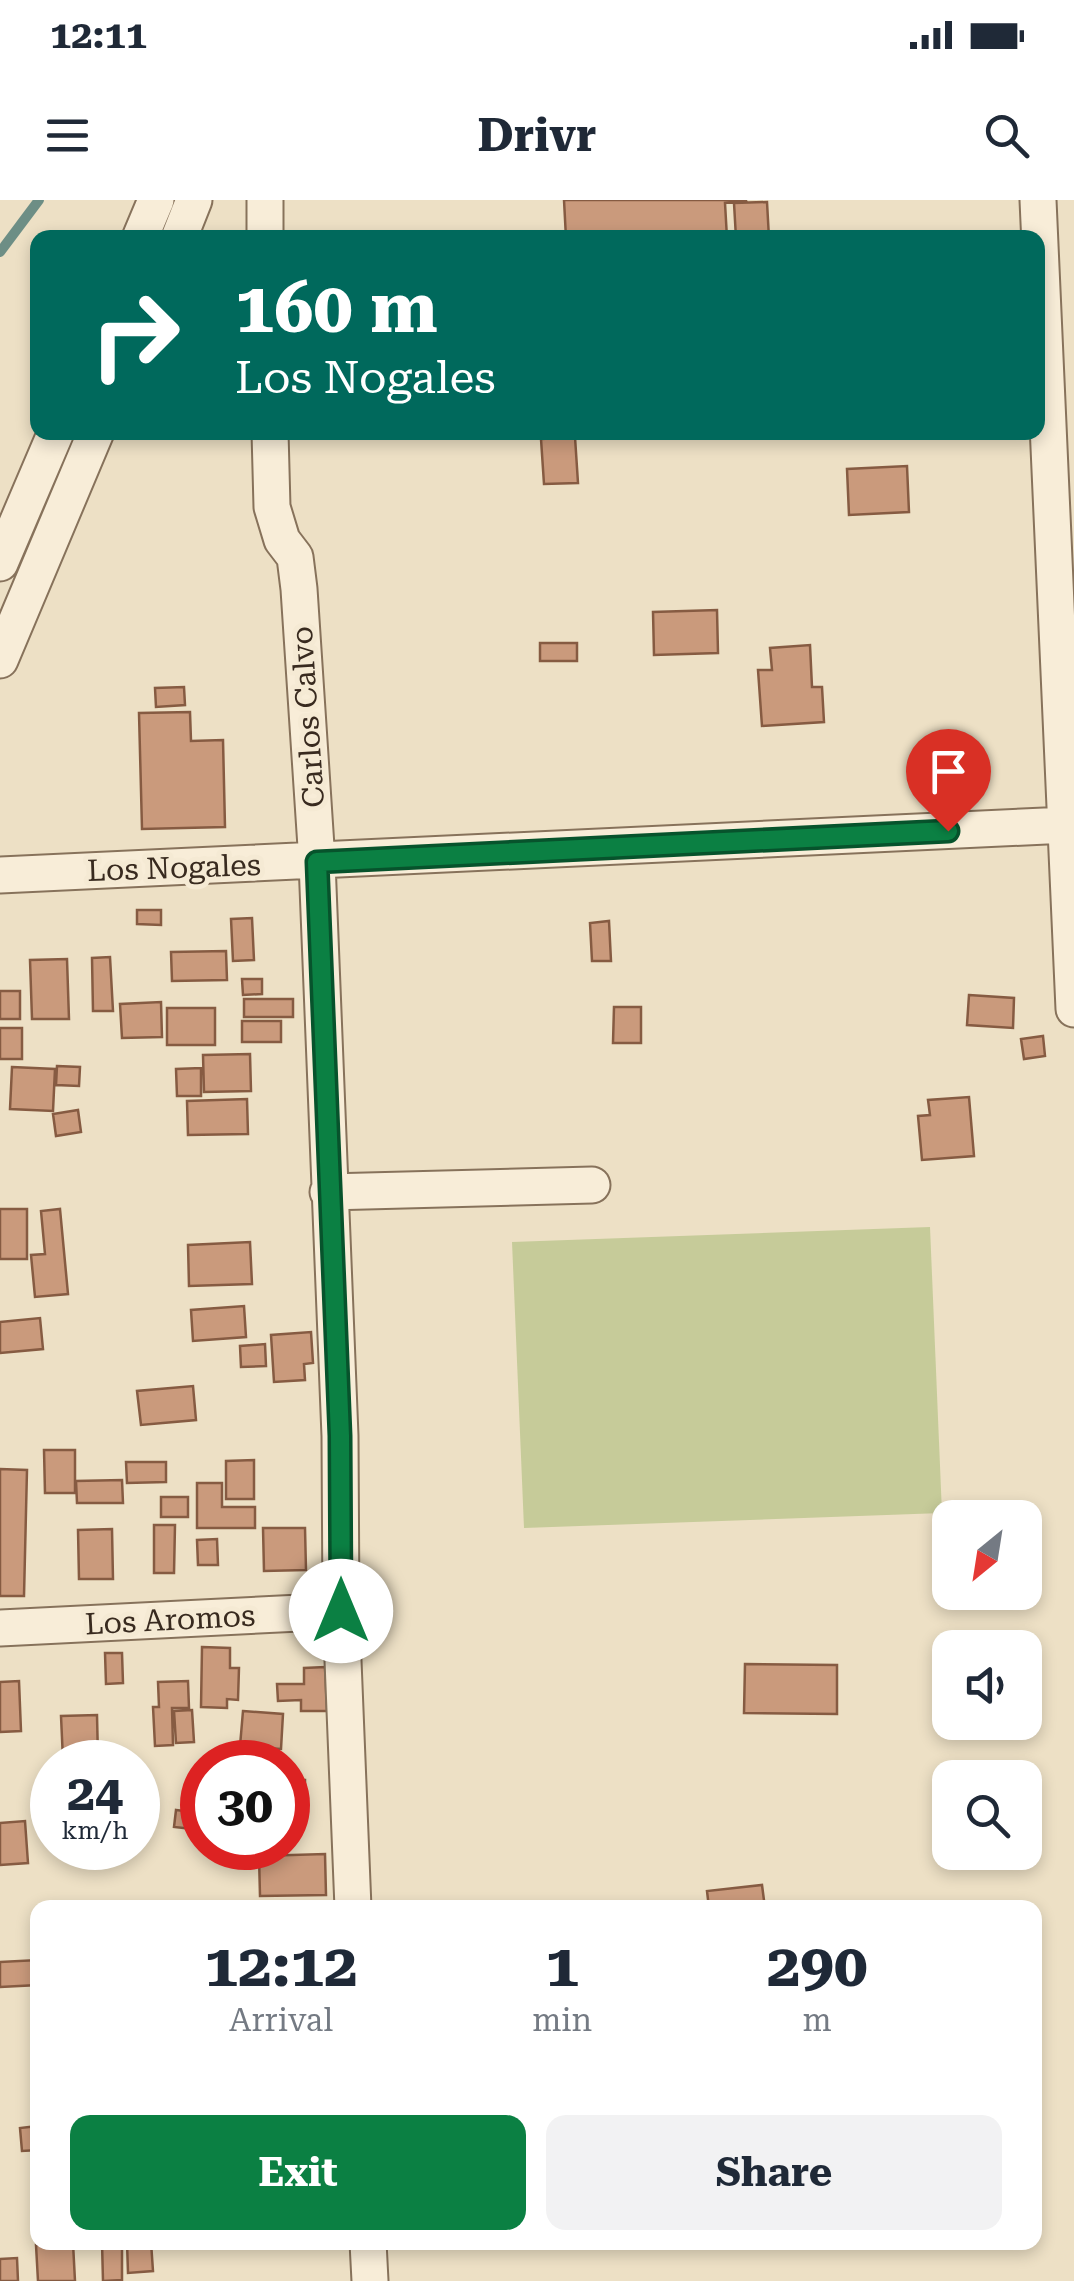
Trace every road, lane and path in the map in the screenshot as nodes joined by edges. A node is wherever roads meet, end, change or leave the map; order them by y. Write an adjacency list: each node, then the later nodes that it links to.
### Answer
1 (156, 200): 5 (street)
2 (194, 200): 6 (street)
3 (265, 200): 7 (street)
4 (1038, 200): 8 (street)
5 (143, 230)
6 (181, 230)
7 (265, 230)
8 (1040, 230)
9 (1045, 297): 13 (street)
10 (53, 440): 14 (street)
11 (93, 440): 15 (street)
12 (270, 440): 17 (street, Carlos Calvo)
13 (1062, 532): 16 (street)
14 (0, 563)
15 (0, 660)
16 (1067, 825): 17 (street, Los Nogales); 19 (street)
17 (317, 862): 18 (street, Los Nogales); 21 (street, Carlos Calvo)
18 (0, 875)
19 (1074, 1009)
20 (592, 1185): 21 (street)
21 (328, 1192): 22 (street, Carlos Calvo)
22 (341, 1611): 23 (street, Los Aromos); 24 (street, Carlos Calvo)
23 (0, 1628)
24 (353, 1900)
25 (368, 2250): 26 (street)
26 (370, 2281)

